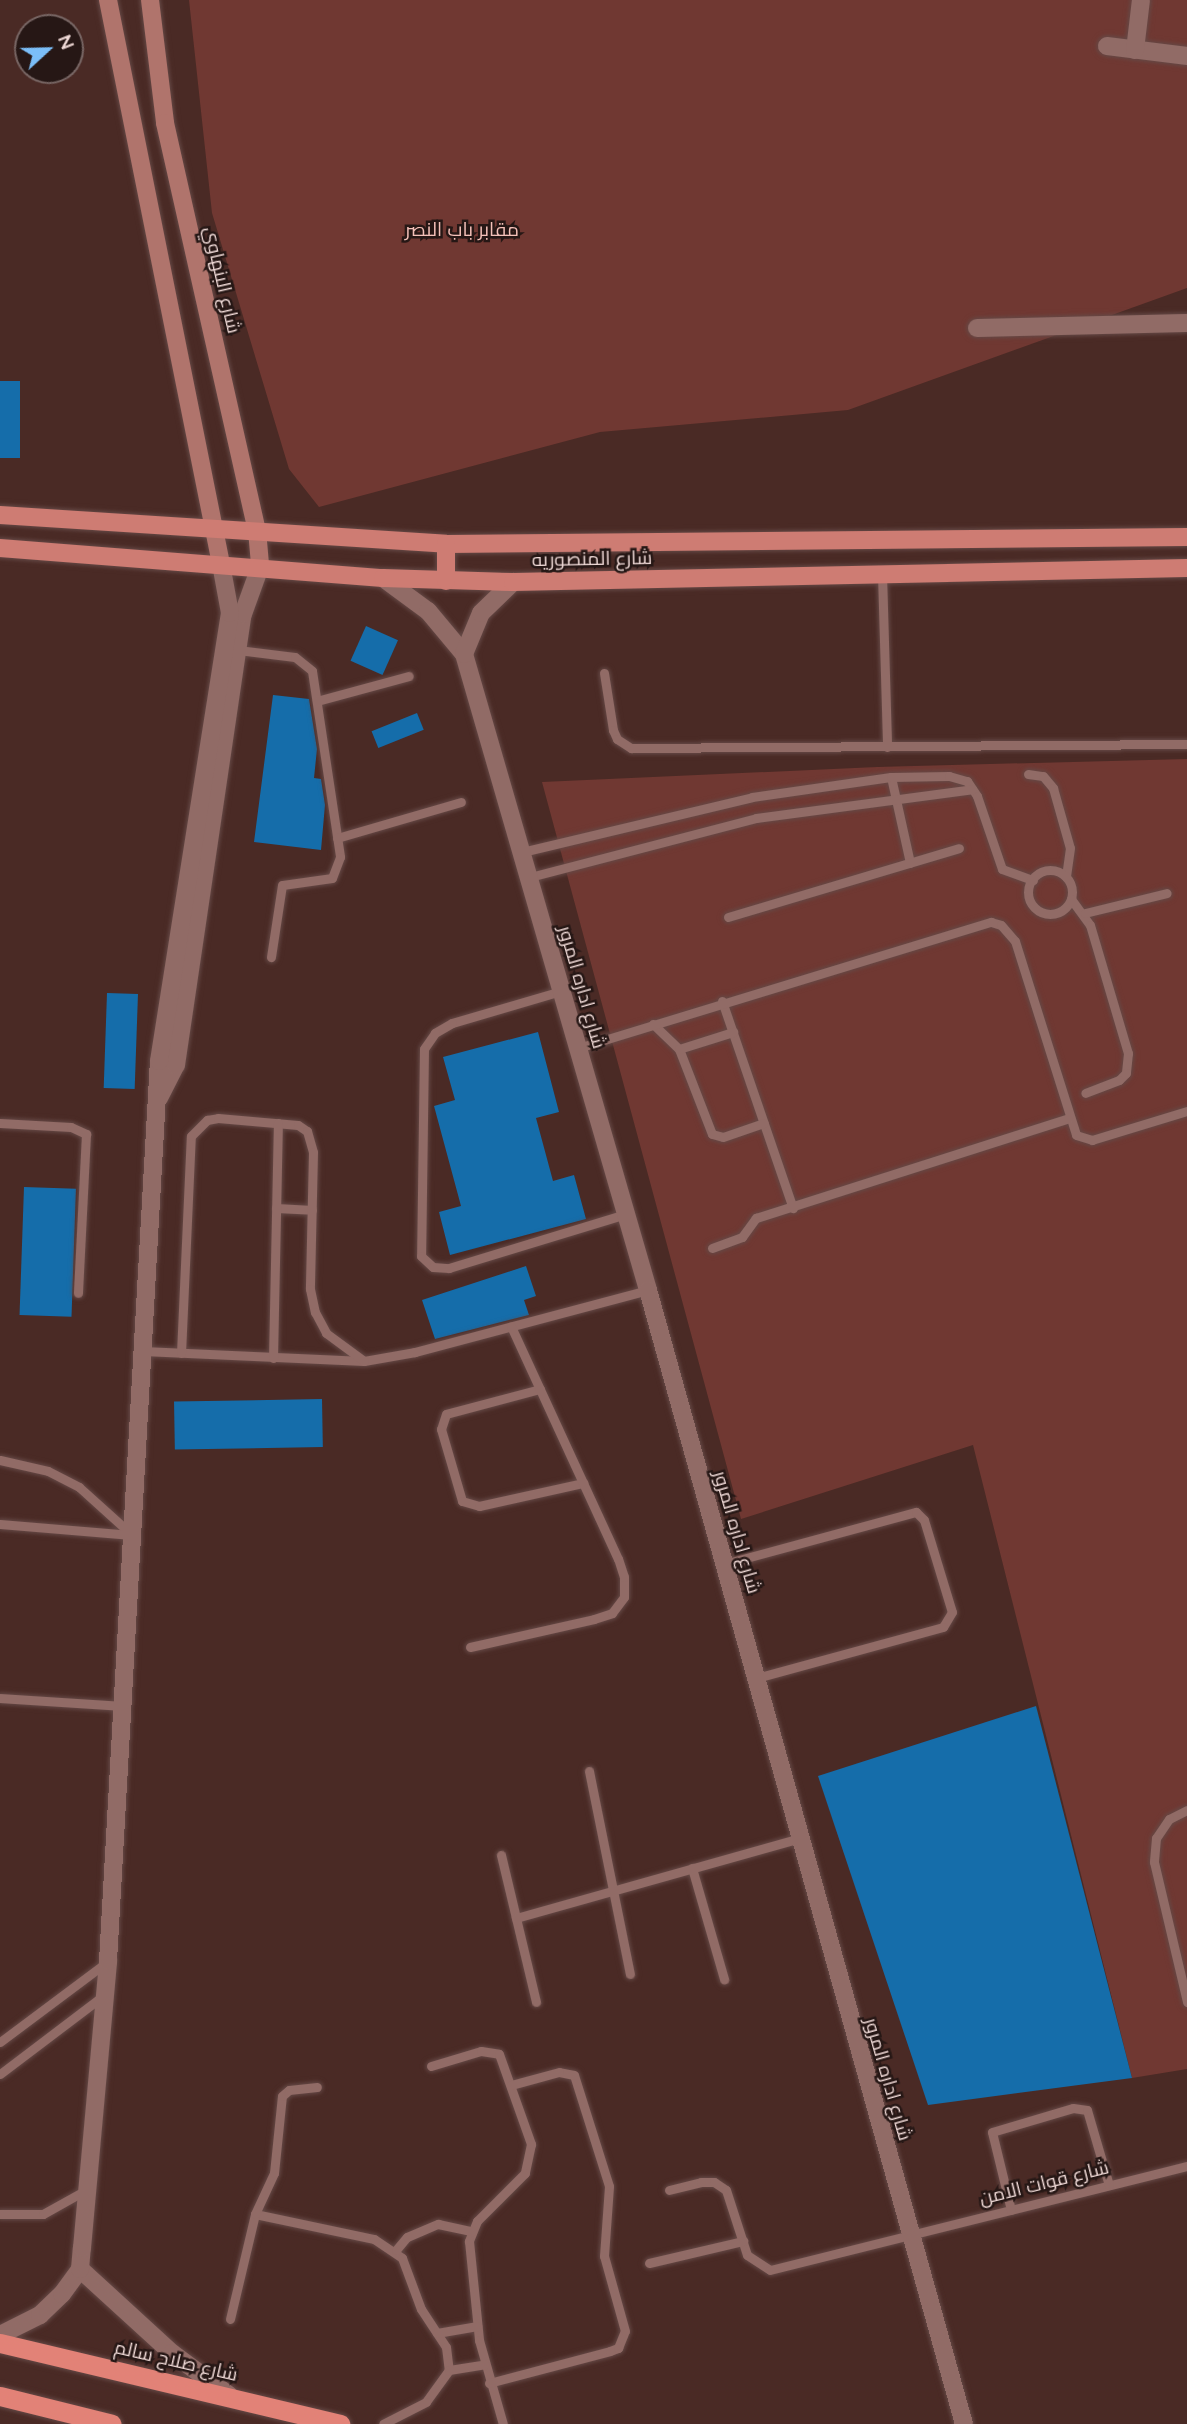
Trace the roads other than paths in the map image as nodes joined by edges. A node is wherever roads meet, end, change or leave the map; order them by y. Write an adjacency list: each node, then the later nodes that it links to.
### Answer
1 (108, 0): 10 (main road)
2 (150, 0): 11 (main road, شارع البنهاوي)
3 (1141, 0): 5 (street)
4 (1107, 46): 5 (street)
5 (1135, 50): 6 (street)
6 (1187, 56)
7 (1187, 323): 8 (street)
8 (977, 328)
9 (0, 515): 10 (main road, شارع المنصوريه)
10 (215, 528): 11 (main road, شارع المنصوريه); 16 (main road)
11 (257, 530): 14 (main road, شارع المنصوريه); 17 (main road, شارع البنهاوي)
12 (1187, 537): 13 (main road, شارع المنصوريه)
13 (882, 541): 14 (main road, شارع المنصوريه); 19 (main road)
14 (446, 544): 21 (main road)
15 (0, 548): 16 (main road, شارع المنصوريه)
16 (222, 564): 17 (main road, شارع المنصوريه); 54 (street)
17 (260, 567): 20 (main road, شارع المنصوريه); 23 (street)
18 (1187, 568): 19 (main road, شارع المنصوريه)
19 (882, 574): 22 (main road, شارع المنصوريه); 29 (lane)
20 (383, 578): 21 (main road, شارع المنصوريه); 24 (street, شارع اداره المرور)
21 (446, 581): 22 (main road, شارع المنصوريه)
22 (513, 582): 24 (street)
23 (238, 650): 27 (lane); 54 (street)
24 (464, 654): 37 (street, شارع اداره المرور)
25 (604, 673): 29 (lane)
26 (409, 676): 27 (lane)
27 (317, 701): 35 (lane)
28 (1187, 744): 29 (lane)
29 (887, 747)
30 (1028, 774): 40 (lane)
31 (891, 777): 32 (lane); 33 (lane); 37 (lane)
32 (972, 789): 33 (lane); 41 (lane)
33 (896, 799): 38 (lane); 39 (lane)
34 (461, 803): 35 (lane)
35 (337, 838): 46 (lane)
36 (959, 848): 38 (lane)
37 (522, 852): 39 (street, شارع اداره المرور)
38 (910, 863): 45 (lane)
39 (530, 877): 47 (street, شارع اداره المرور)
40 (1066, 877): 41 (lane); 43 (lane)
41 (1032, 880): 43 (lane)
42 (1167, 893): 44 (lane)
43 (1072, 898): 44 (lane)
44 (1085, 913): 53 (lane)
45 (728, 917)
46 (271, 957)
47 (561, 991): 51 (street, شارع اداره المرور); 63 (lane)
48 (722, 1001): 49 (lane); 50 (lane); 56 (lane)
49 (653, 1024): 51 (lane); 52 (lane)
50 (733, 1032): 52 (lane); 59 (lane)
51 (578, 1048): 63 (street, شارع اداره المرور)
52 (679, 1048): 59 (lane)
53 (1085, 1093)
54 (159, 1098): 68 (street)
55 (1187, 1111): 56 (lane)
56 (1069, 1118): 61 (lane)
57 (0, 1123): 66 (lane)
58 (278, 1123): 60 (lane); 62 (lane); 69 (lane)
59 (764, 1123): 61 (lane)
60 (276, 1208): 62 (lane); 70 (lane)
61 (793, 1208): 64 (lane)
62 (312, 1210): 71 (lane)
63 (626, 1214): 65 (street, شارع اداره المرور)
64 (712, 1248)
65 (648, 1290): 67 (lane); 77 (street, شارع اداره المرور)
66 (78, 1293)
67 (511, 1326): 71 (lane); 72 (lane)
68 (143, 1350): 69 (lane); 76 (street)
69 (181, 1353): 70 (lane)
70 (273, 1358): 71 (lane)
71 (364, 1361)
72 (540, 1390): 74 (lane); 74 (lane)
73 (0, 1460): 76 (lane)
74 (583, 1483): 78 (lane)
75 (0, 1524): 76 (lane)
76 (132, 1535): 81 (street)
77 (724, 1564): 79 (street, شارع اداره المرور); 79 (lane)
78 (470, 1647)
79 (755, 1678): 84 (street, شارع اداره المرور)
80 (0, 1698): 81 (lane)
81 (123, 1706): 89 (street)
82 (589, 1771): 87 (lane)
83 (1187, 1810): 94 (lane)
84 (800, 1838): 86 (lane); 108 (street, شارع اداره المرور)
85 (501, 1855): 88 (lane)
86 (692, 1868): 87 (lane); 91 (lane)
87 (613, 1891): 88 (lane); 90 (lane)
88 (516, 1918): 93 (lane)
89 (108, 1961): 92 (street); 95 (lane)
90 (631, 1974)
91 (724, 1979)
92 (106, 1994): 97 (lane); 102 (street)
93 (536, 2001)
94 (1187, 2002)
95 (0, 2042)
96 (431, 2066): 98 (lane)
97 (0, 2074)
98 (512, 2085): 107 (lane); 120 (lane)
99 (317, 2087): 106 (lane)
100 (1187, 2166): 101 (lane, شارع قوات الامن)
101 (1109, 2185): 104 (lane, شارع قوات الامن); 104 (lane)
102 (89, 2188): 105 (lane); 112 (street)
103 (669, 2190): 109 (lane)
104 (1011, 2210): 108 (lane, شارع قوات الامن)
105 (0, 2214)
106 (255, 2214): 110 (lane); 113 (lane)
107 (471, 2231): 110 (lane); 114 (lane)
108 (910, 2235): 109 (lane, شارع قوات الامن); 127 (street, شارع اداره المرور)
109 (743, 2241): 111 (lane)
110 (396, 2250): 115 (lane)
111 (649, 2263)
112 (80, 2269): 116 (street); 122 (street)
113 (230, 2319)
114 (477, 2326): 115 (lane); 118 (lane)
115 (437, 2333): 119 (lane)
116 (0, 2335)
117 (0, 2343): 122 (highway, شارع صلاح سالم)
118 (485, 2364): 119 (lane); 120 (lane)
119 (449, 2370): 125 (lane)
120 (489, 2384): 126 (lane)
121 (0, 2396): 123 (highway)
122 (234, 2398): 124 (highway, شارع صلاح سالم)
123 (112, 2424)
124 (341, 2424)
125 (383, 2424)
126 (503, 2424)
127 (964, 2424)

